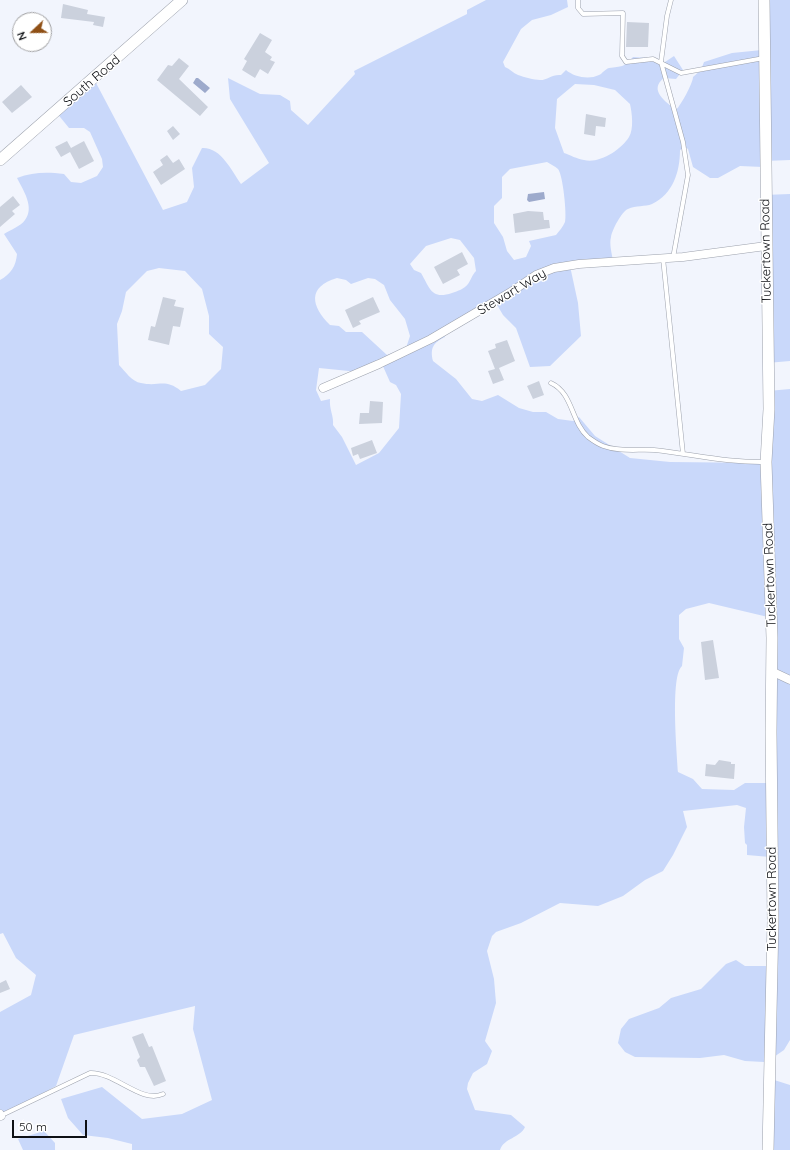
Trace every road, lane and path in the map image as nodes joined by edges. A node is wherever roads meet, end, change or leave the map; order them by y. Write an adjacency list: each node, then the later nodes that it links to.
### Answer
1 (182, 0): 7 (street, South Road)
2 (578, 0): 6 (lane)
3 (671, 0): 6 (lane)
4 (764, 0): 5 (street, Tuckertown Road)
5 (764, 58): 6 (lane); 8 (street, Tuckertown Road)
6 (661, 62): 10 (lane)
7 (0, 160)
8 (766, 246): 10 (street, Stewart Way); 14 (street, Tuckertown Road)
9 (663, 258): 10 (street, Stewart Way); 12 (street, Stewart Way); 13 (lane)
10 (673, 258)
11 (551, 383): 13 (lane)
12 (323, 388)
13 (683, 454): 14 (lane)
14 (766, 462): 15 (street, Tuckertown Road)
15 (771, 671): 16 (street); 19 (street, Tuckertown Road)
16 (790, 680)
17 (163, 1094): 18 (lane)
18 (0, 1116)
19 (768, 1150)

